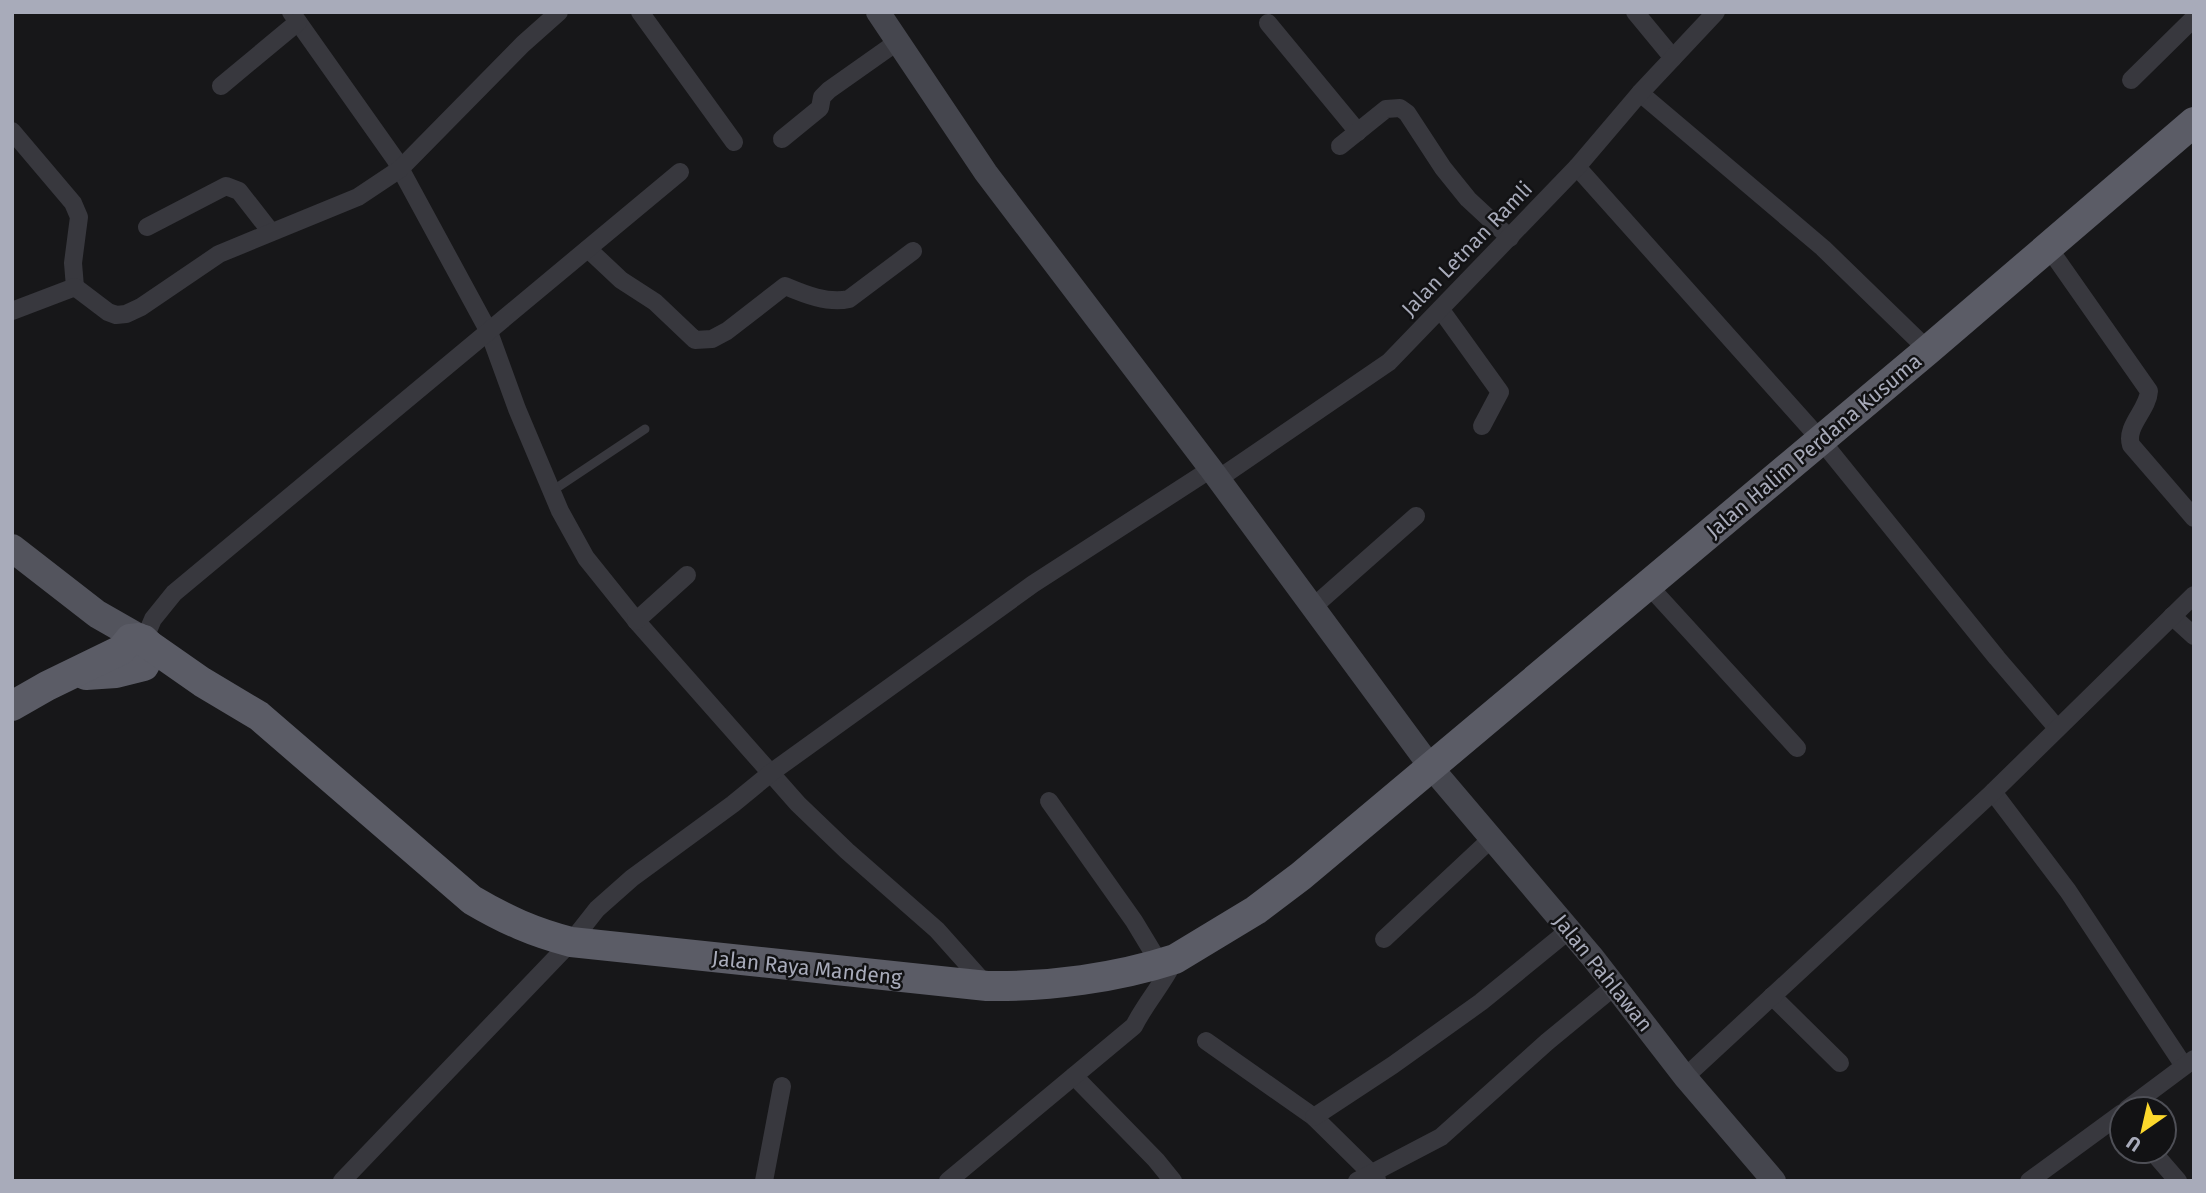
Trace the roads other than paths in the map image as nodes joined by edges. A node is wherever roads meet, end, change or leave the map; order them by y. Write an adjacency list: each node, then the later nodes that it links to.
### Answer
1 (559, 12): 21 (street)
2 (640, 12): 18 (street)
3 (878, 12): 9 (main road, Jalan Pahlawan)
4 (1635, 12): 10 (street)
5 (1716, 12): 10 (street, Jalan Letnan Ramli)
6 (295, 17): 12 (street); 21 (street)
7 (2194, 18): 11 (street)
8 (1268, 23): 16 (street)
9 (897, 42): 17 (street); 37 (main road, Jalan Pahlawan)
10 (1673, 58): 13 (street, Jalan Letnan Ramli)
11 (2131, 80)
12 (221, 86)
13 (1640, 93): 20 (street, Jalan Letnan Ramli); 33 (street)
14 (2194, 122): 26 (highway, Jalan Halim Perdana Kusuma)
15 (12, 131): 29 (street)
16 (1358, 132): 19 (street); 25 (street)
17 (782, 139)
18 (734, 142)
19 (1340, 146)
20 (1577, 167): 25 (street, Jalan Letnan Ramli); 36 (street)
21 (400, 169): 24 (street); 32 (street)
22 (680, 172): 27 (street)
23 (147, 228): 24 (street)
24 (271, 232): 29 (street)
25 (1510, 238): 30 (street, Jalan Letnan Ramli)
26 (2048, 247): 33 (highway, Jalan Halim Perdana Kusuma); 40 (street)
27 (588, 249): 28 (street); 32 (street)
28 (913, 251)
29 (75, 287): 31 (street)
30 (1441, 310): 34 (street); 37 (street, Jalan Letnan Ramli)
31 (12, 311)
32 (489, 332): 38 (street); 49 (street)
33 (1928, 350): 36 (highway, Jalan Halim Perdana Kusuma)
34 (1482, 426)
35 (645, 429): 38 (lane)
36 (1820, 439): 43 (highway, Jalan Halim Perdana Kusuma); 51 (street)
37 (1214, 474): 45 (main road, Jalan Pahlawan); 54 (street, Jalan Letnan Ramli)
38 (552, 491): 47 (street)
39 (1416, 516): 45 (street)
40 (2194, 519)
41 (12, 548): 49 (main road)
42 (687, 575): 47 (street)
43 (1649, 586): 52 (street); 53 (highway, Jalan Halim Perdana Kusuma)
44 (2194, 595): 46 (street)
45 (1313, 607): 53 (main road, Jalan Pahlawan)
46 (2172, 616): 48 (street); 51 (street)
47 (636, 621): 54 (street)
48 (2194, 636)
49 (136, 649): 50 (highway); 60 (highway, Jalan Raya Mandeng)
50 (12, 706)
51 (2057, 727): 55 (street)
52 (1797, 748)
53 (1430, 766): 57 (main road, Jalan Pahlawan); 61 (highway, Jalan Raya Mandeng)
54 (772, 772): 60 (street, Jalan Letnan Ramli); 62 (street)
55 (1993, 792): 64 (street); 66 (street)
56 (1049, 801): 61 (street)
57 (1491, 839): 58 (main road, Jalan Pahlawan); 59 (street)
58 (1568, 931): 63 (main road, Jalan Pahlawan); 72 (street)
59 (1384, 939)
60 (571, 942): 62 (highway, Jalan Raya Mandeng); 76 (street, Jalan Letnan Ramli)
61 (1168, 961): 62 (highway, Jalan Raya Mandeng); 68 (street)
62 (987, 986)
63 (1615, 986): 69 (main road, Jalan Pahlawan); 75 (street)
64 (1772, 996): 67 (street); 69 (street)
65 (1206, 1041): 72 (street)
66 (2189, 1062): 71 (street)
67 (1840, 1063)
68 (1074, 1076): 78 (street); 79 (street)
69 (1685, 1077): 80 (main road, Jalan Pahlawan)
70 (782, 1086): 77 (street)
71 (2146, 1095)
72 (1314, 1117): 75 (street)
73 (2108, 1124): 81 (street)
74 (2164, 1165): 82 (street)
75 (1369, 1178)
76 (342, 1181)
77 (764, 1181)
78 (948, 1181)
79 (1173, 1181)
80 (1774, 1181)
81 (2029, 1181)
82 (2178, 1181)

